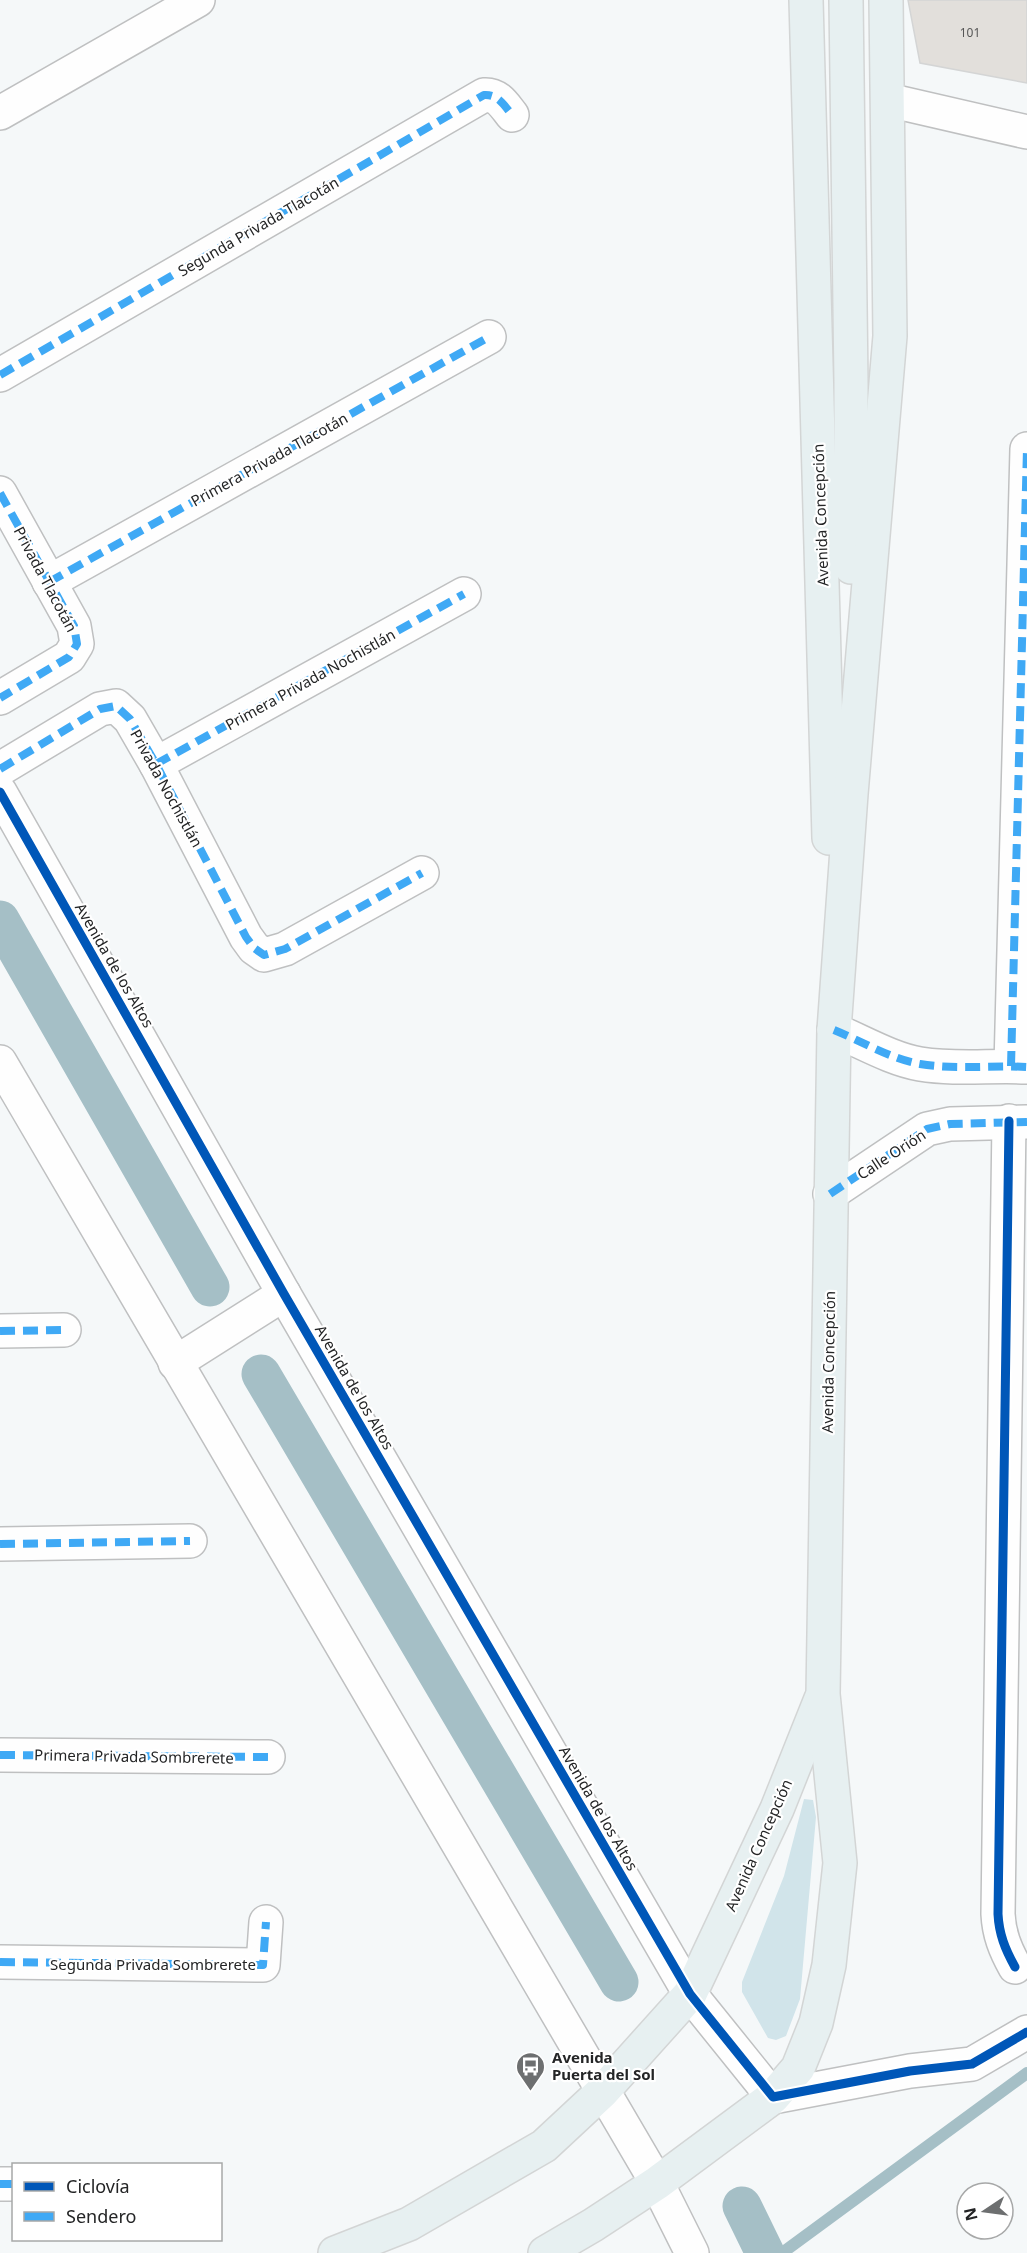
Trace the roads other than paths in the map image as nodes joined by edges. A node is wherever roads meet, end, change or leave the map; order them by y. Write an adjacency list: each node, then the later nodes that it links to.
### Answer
1 (198, 0): 6 (street)
2 (807, 0): 21 (main road, Avenida Concepción)
3 (846, 0): 19 (main road, Avenida Concepción)
4 (886, 0): 5 (main road, Avenida Concepción)
5 (888, 100): 8 (street); 19 (main road, Avenida Concepción)
6 (0, 113)
7 (512, 115): 10 (street, Segunda Privada Tlacotán)
8 (1027, 132)
9 (489, 337): 13 (street, Primera Privada Tlacotán)
10 (0, 375)
11 (1027, 449): 23 (street)
12 (0, 493): 13 (street, Privada Tlacotán)
13 (49, 582): 15 (street, Privada Tlacotán)
14 (464, 594): 16 (street, Primera Privada Nochistlán)
15 (0, 698)
16 (156, 764): 17 (street, Privada Nochistlán); 20 (street, Privada Nochistlán)
17 (0, 769)
18 (0, 792): 26 (street, Avenida de los Altos)
19 (850, 794): 21 (main road, Avenida Concepción)
20 (422, 873)
21 (834, 1030): 23 (street); 25 (main road, Avenida Concepción)
22 (0, 1062): 29 (street)
23 (1019, 1066)
24 (1018, 1121): 25 (street, Calle Orión); 37 (street)
25 (830, 1194): 32 (main road, Avenida Concepción)
26 (284, 1294): 29 (street); 38 (street, Avenida de los Altos)
27 (63, 1330): 28 (street)
28 (0, 1331)
29 (175, 1363): 40 (street)
30 (190, 1541): 31 (street)
31 (0, 1545)
32 (823, 1694): 38 (main road, Avenida Concepción); 41 (main road, Avenida Concepción)
33 (0, 1755): 34 (street, Primera Privada Sombrerete)
34 (268, 1757)
35 (266, 1922): 36 (street, Segunda Privada Sombrerete)
36 (0, 1962)
37 (1015, 1967)
38 (690, 1994): 40 (main road); 41 (street, Avenida de los Altos)
39 (1027, 2032): 41 (street)
40 (602, 2092): 42 (street); 43 (main road)
41 (773, 2097): 42 (main road)
42 (657, 2184): 44 (main road); 45 (street)
43 (335, 2253)
44 (545, 2253)
45 (692, 2253)

